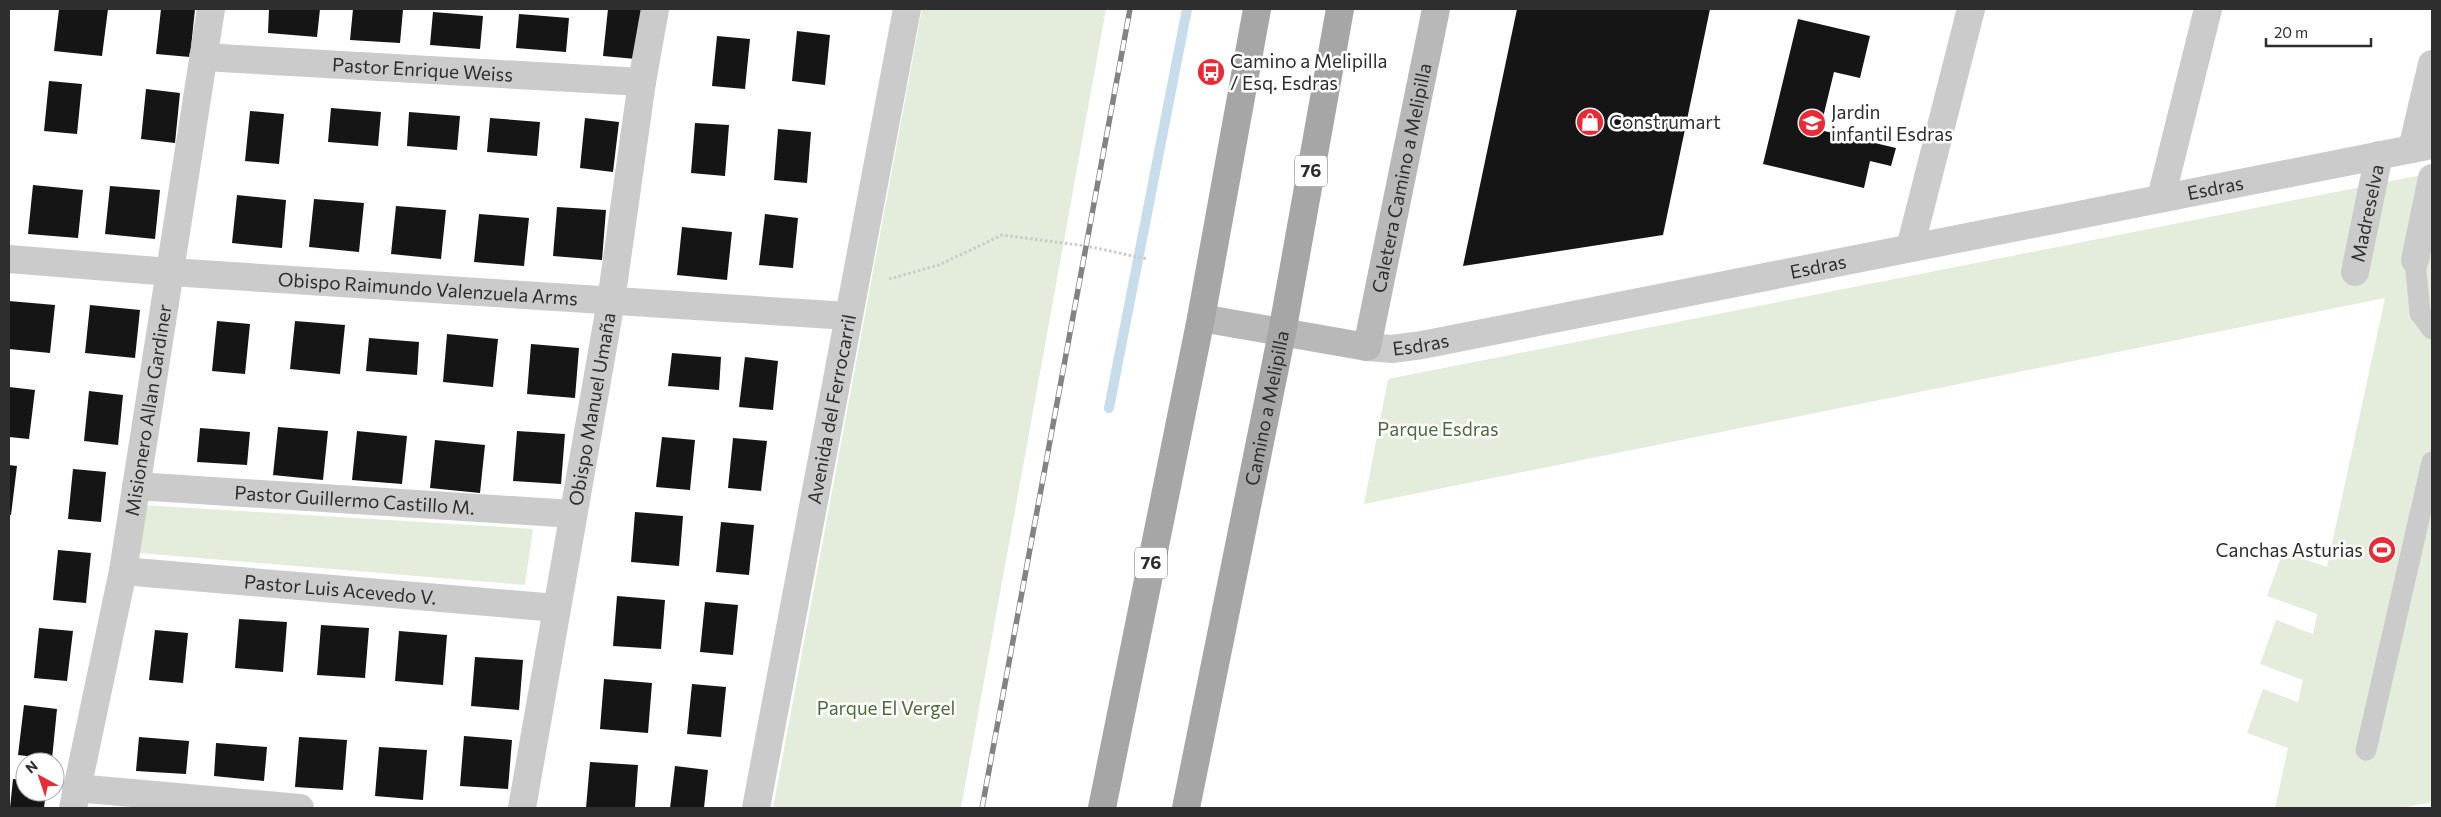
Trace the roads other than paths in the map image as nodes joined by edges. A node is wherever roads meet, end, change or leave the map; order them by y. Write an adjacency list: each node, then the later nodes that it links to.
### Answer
1 (211, 9): 9 (street, Misionero Allan Gardiner)
2 (655, 9): 11 (street, Obispo Manuel Umaña)
3 (907, 9): 22 (street, Avenida del Ferrocarril)
4 (1257, 9): 23 (main road, 76)
5 (1340, 9): 25 (main road, Camino a Melipilla / 76)
6 (1436, 9): 26 (street, Caletera Camino a Melipilla)
7 (1971, 9): 16 (street)
8 (2208, 9): 15 (street)
9 (203, 57): 11 (street, Pastor Enrique Weiss); 19 (street, Misionero Allan Gardiner)
10 (2432, 64): 12 (street)
11 (642, 82): 21 (street, Obispo Manuel Umaña)
12 (2422, 147): 13 (street, Esdras)
13 (2379, 155): 15 (street, Esdras); 20 (street, Madreselva)
14 (2432, 178): 18 (street)
15 (2161, 198): 16 (street, Esdras)
16 (1910, 248): 26 (street, Esdras)
17 (9, 259): 19 (street, Obispo Raimundo Valenzuela Arms)
18 (2415, 260): 24 (lane)
19 (170, 272): 21 (street, Obispo Raimundo Valenzuela Arms); 28 (street, Misionero Allan Gardiner)
20 (2355, 272)
21 (611, 301): 22 (street, Obispo Raimundo Valenzuela Arms); 29 (street, Obispo Manuel Umaña)
22 (848, 316): 36 (street, Avenida del Ferrocarril)
23 (1201, 318): 25 (street, Esdras); 37 (main road, 76)
24 (2432, 329)
25 (1282, 333): 26 (street, Esdras); 38 (main road, Camino a Melipilla / 76)
26 (1367, 348)
27 (2432, 462): 32 (lane)
28 (136, 486): 29 (street, Pastor Guillermo Castillo M.); 30 (street, Misionero Allan Gardiner)
29 (573, 514): 31 (street, Obispo Manuel Umaña)
30 (123, 571): 31 (street, Pastor Luis Acevedo V.); 33 (street, Misionero Allan Gardiner)
31 (556, 608): 35 (street, Obispo Manuel Umaña)
32 (2366, 750)
33 (75, 798): 34 (street)
34 (300, 808)
35 (522, 808)
36 (756, 808)
37 (1102, 808)
38 (1186, 808)

